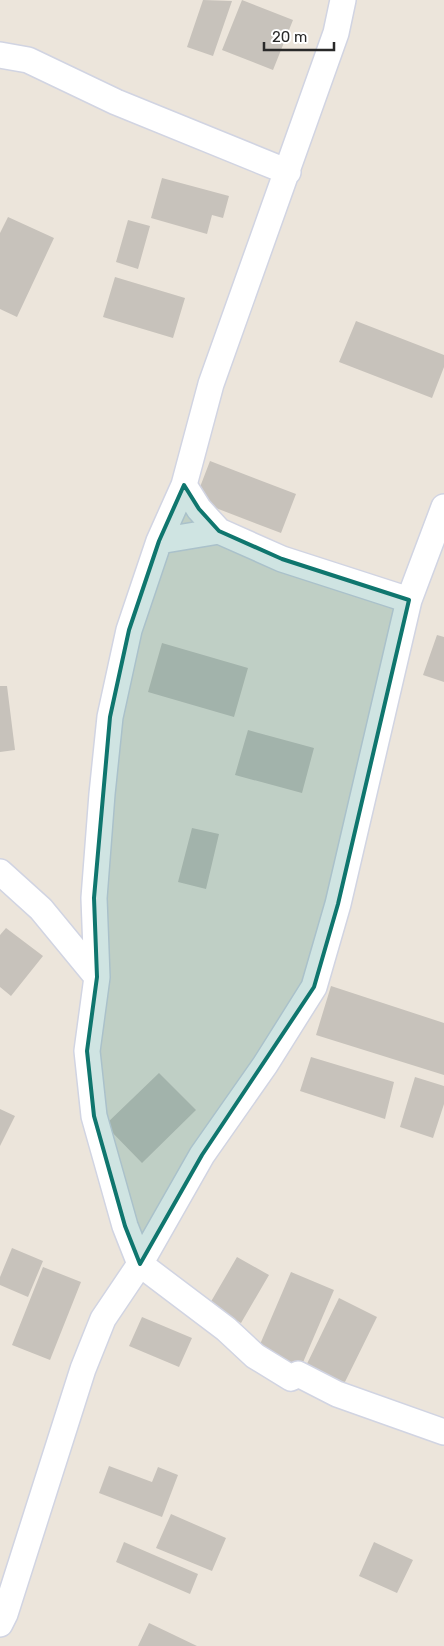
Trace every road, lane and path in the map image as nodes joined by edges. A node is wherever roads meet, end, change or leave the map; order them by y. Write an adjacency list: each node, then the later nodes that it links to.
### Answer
1 (343, 0): 3 (street)
2 (0, 55): 3 (street)
3 (288, 172): 4 (street)
4 (184, 485): 6 (street); 7 (street)
5 (444, 507): 8 (street)
6 (220, 531): 7 (street); 9 (street)
7 (159, 540): 11 (street)
8 (437, 544): 9 (street)
9 (409, 600): 12 (street)
10 (0, 872): 11 (street)
11 (97, 977): 12 (street)
12 (140, 1264): 13 (street); 14 (street)
13 (444, 1432)
14 (0, 1624)

